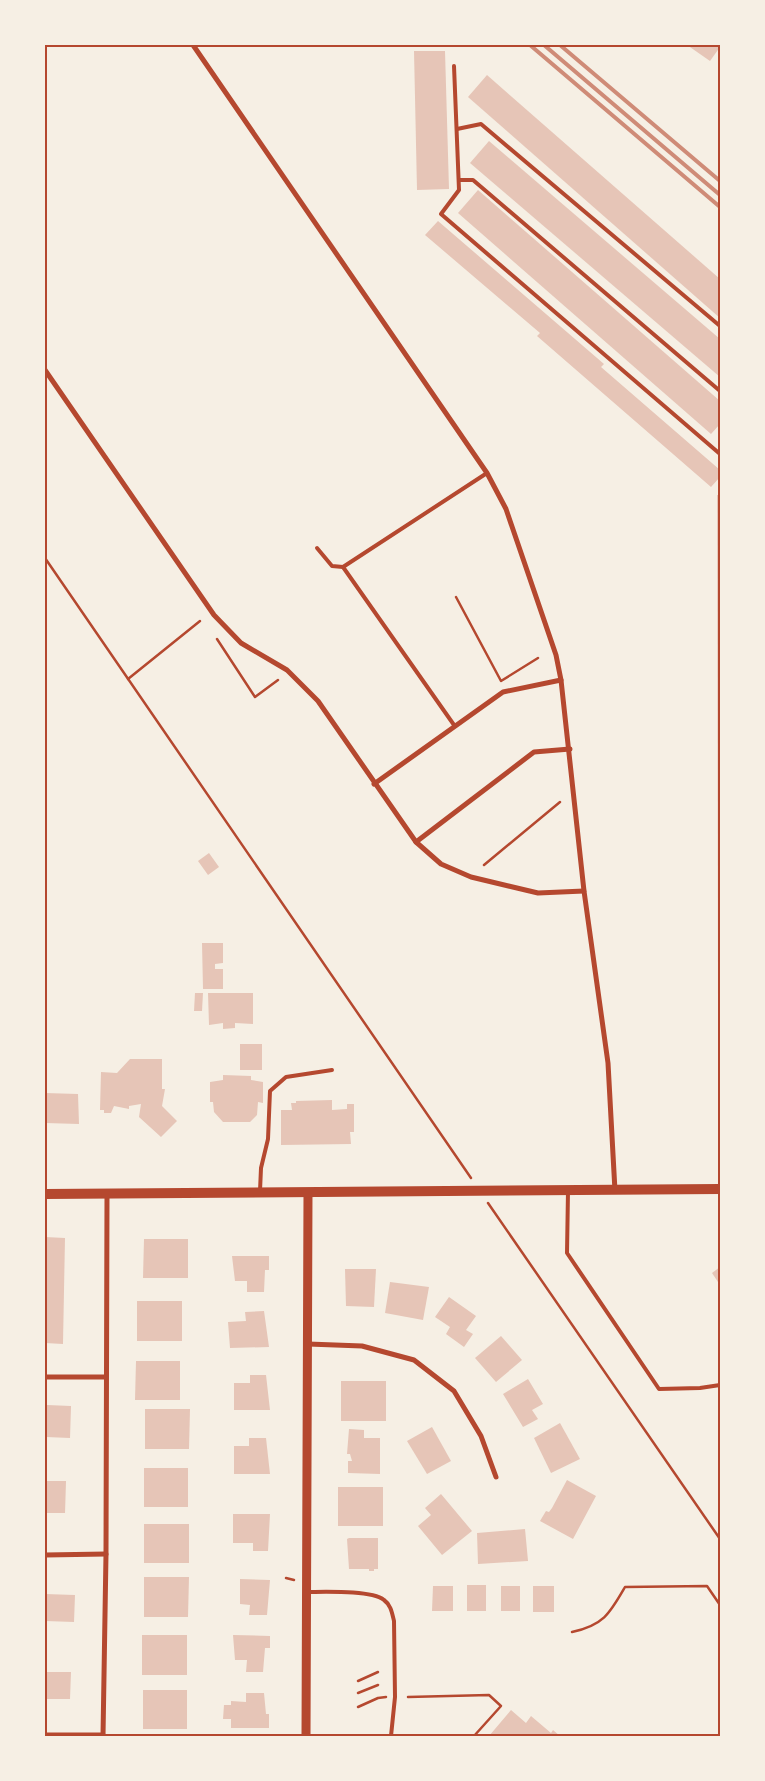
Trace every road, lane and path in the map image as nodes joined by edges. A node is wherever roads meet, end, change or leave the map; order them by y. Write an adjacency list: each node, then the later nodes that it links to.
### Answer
1 (193, 45): 9 (street)
2 (454, 66): 3 (lane)
3 (457, 129): 4 (lane); 5 (lane)
4 (458, 180): 7 (lane); 8 (lane)
5 (720, 326)
6 (45, 370): 22 (street)
7 (720, 391)
8 (720, 453)
9 (487, 473): 12 (lane); 19 (street)
10 (317, 548): 12 (lane)
11 (45, 558): 17 (path)
12 (342, 567): 20 (lane)
13 (456, 597): 16 (path)
14 (200, 621): 17 (path)
15 (217, 639): 18 (path)
16 (538, 658)
17 (128, 678): 28 (path)
18 (278, 680)
19 (561, 680): 20 (street); 21 (street)
20 (454, 725): 22 (street)
21 (570, 749): 24 (street); 26 (street)
22 (374, 784): 24 (street)
23 (560, 802): 25 (path)
24 (416, 842): 26 (street)
25 (484, 865)
26 (584, 891): 30 (street)
27 (332, 1070): 32 (lane)
28 (464, 1169)
29 (720, 1189): 30 (main road)
30 (615, 1191): 31 (main road)
31 (568, 1192): 33 (main road); 40 (lane)
32 (260, 1193): 33 (main road); 35 (main road)
33 (308, 1193): 37 (street)
34 (45, 1194): 35 (main road)
35 (107, 1194): 39 (street)
36 (495, 1214): 42 (path)
37 (308, 1344): 41 (street); 47 (street)
38 (45, 1377): 39 (street)
39 (105, 1377): 43 (street)
40 (720, 1385)
41 (496, 1476)
42 (720, 1540)
43 (106, 1554): 44 (street); 58 (street)
44 (45, 1555)
45 (286, 1578): 46 (path)
46 (294, 1580)
47 (306, 1592): 59 (street); 60 (lane)
48 (720, 1605): 49 (path)
49 (572, 1632)
50 (378, 1672): 51 (path)
51 (358, 1681)
52 (378, 1685): 53 (path)
53 (358, 1693)
54 (386, 1697): 56 (path)
55 (408, 1697): 61 (path)
56 (358, 1707)
57 (45, 1735): 58 (street)
58 (103, 1735)
59 (306, 1736)
60 (390, 1736)
61 (474, 1736)

